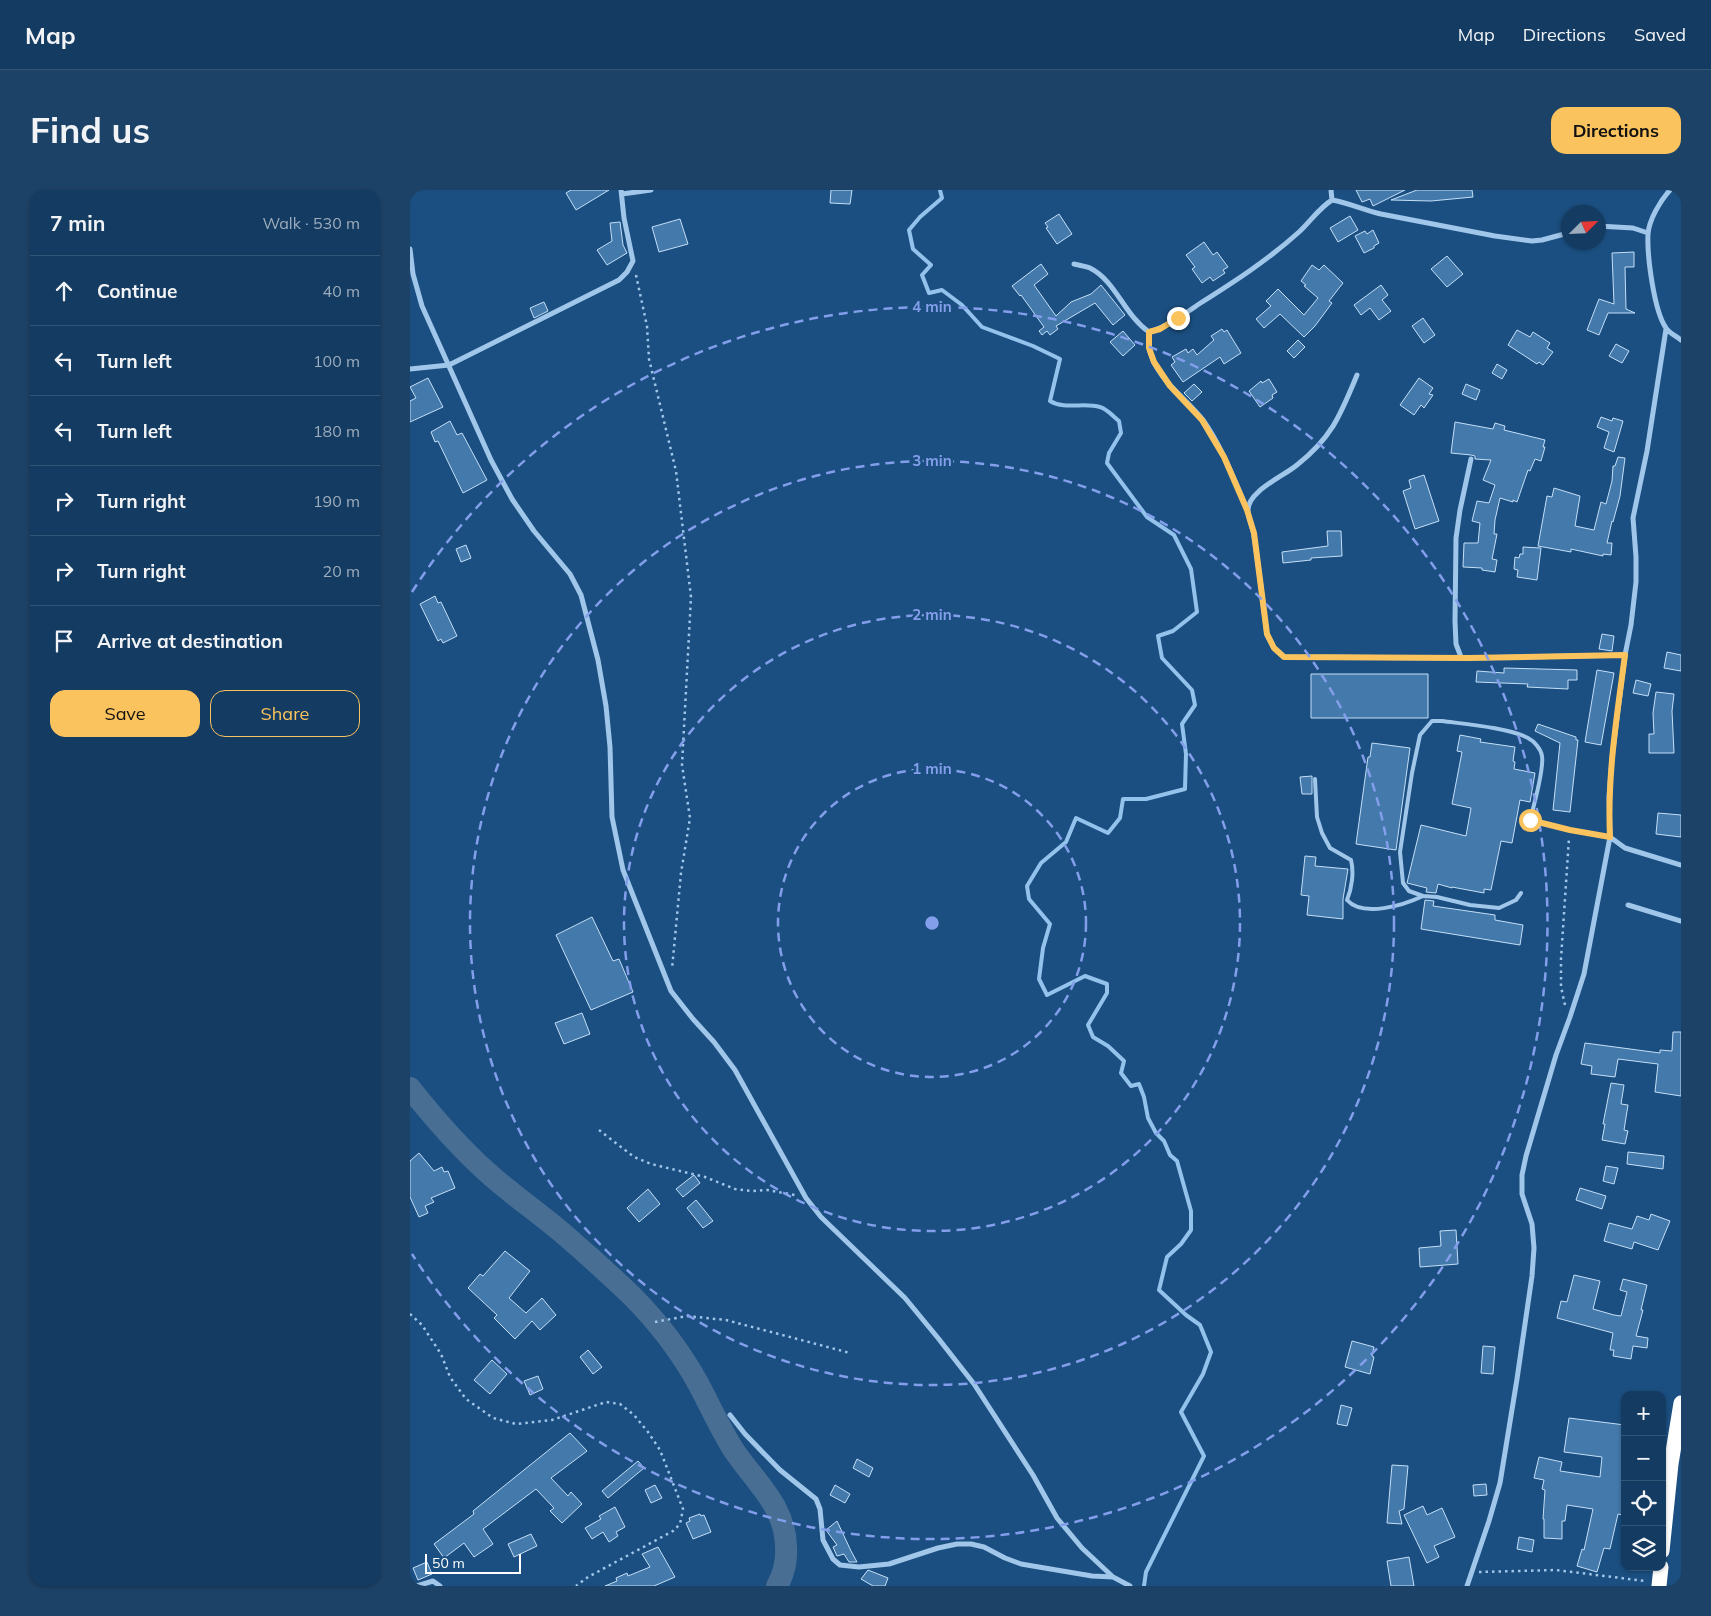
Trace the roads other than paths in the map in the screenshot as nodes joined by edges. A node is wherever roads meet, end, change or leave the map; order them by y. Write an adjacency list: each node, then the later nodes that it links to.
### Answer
1 (651, 190): 4 (street)
2 (1331, 190): 5 (street)
3 (1670, 190): 7 (street)
4 (622, 192): 14 (street)
5 (1332, 200): 8 (street); 12 (street)
6 (1606, 226): 7 (street)
7 (1648, 233): 11 (street)
8 (1561, 235)
9 (410, 249): 14 (street)
10 (1074, 264): 12 (street)
11 (1666, 329): 13 (street); 19 (street)
12 (1149, 332): 18 (street)
13 (1681, 340)
14 (449, 365): 15 (street); 32 (street)
15 (410, 369)
16 (1357, 375): 18 (street)
17 (1471, 459): 20 (street)
18 (1247, 510): 20 (street)
19 (1625, 655): 20 (street); 22 (street)
20 (1460, 657)
21 (1315, 779): 25 (lane)
22 (1610, 837): 23 (street); 25 (lane); 37 (street)
23 (1681, 865)
24 (1521, 892): 25 (lane)
25 (1423, 896)
26 (1628, 904): 27 (street)
27 (1681, 921)
28 (1681, 1403): 30 (highway)
29 (730, 1415): 32 (street)
30 (1665, 1526)
31 (1661, 1571): 33 (highway)
32 (1113, 1577): 36 (street)
33 (1659, 1584)
34 (417, 1586): 35 (street)
35 (440, 1586)
36 (1130, 1586)
37 (1467, 1586)

